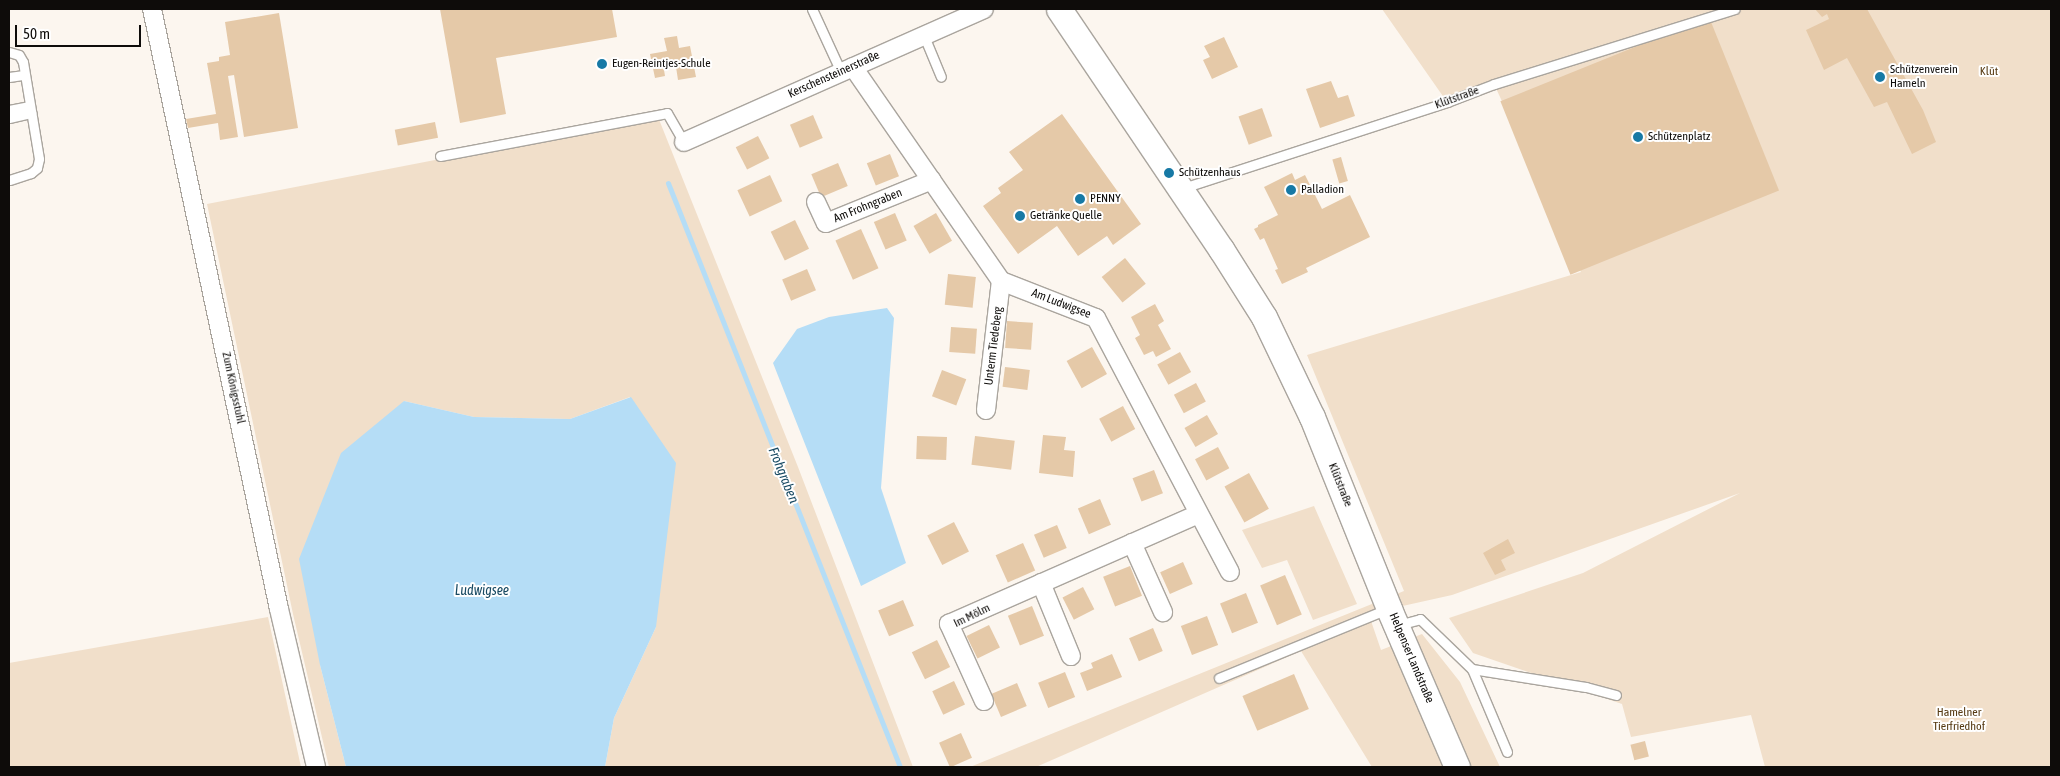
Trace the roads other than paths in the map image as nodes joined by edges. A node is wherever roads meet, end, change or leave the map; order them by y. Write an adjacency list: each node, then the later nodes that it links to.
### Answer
1 (152, 9): 36 (street, Zum Königsstuhl)
2 (812, 9): 8 (lane)
3 (984, 9): 6 (street, Kerschensteinerstraße)
4 (1059, 9): 19 (main road, Klütstraße)
5 (1735, 9): 19 (lane, Klütstraße)
6 (924, 36): 8 (street, Kerschensteinerstraße); 10 (lane)
7 (9, 52): 9 (lane)
8 (847, 69): 15 (street, Kerschensteinerstraße); 18 (street)
9 (24, 75): 11 (lane); 12 (lane)
10 (941, 76)
11 (9, 77)
12 (30, 109): 13 (lane); 14 (lane); 17 (lane)
13 (9, 110)
14 (9, 118)
15 (684, 142): 16 (lane)
16 (440, 156)
17 (9, 180)
18 (932, 180): 20 (street, Am Frohngraben); 21 (street)
19 (1179, 189): 25 (main road, Klütstraße)
20 (816, 202)
21 (1001, 281): 22 (street, Unterm Tiedeberg); 23 (street, Am Ludwigsee)
22 (986, 410)
23 (1198, 514): 24 (street, Im Mölm); 26 (street, Am Ludwigsee)
24 (1132, 543): 27 (street, Im Mölm); 28 (street)
25 (1366, 549): 29 (main road, Helpenser Landstraße)
26 (1230, 572)
27 (1041, 583): 30 (street); 34 (street, Im Mölm)
28 (1163, 612)
29 (1393, 617): 31 (lane); 32 (lane); 37 (main road, Helpenser Landstraße)
30 (1071, 656)
31 (1472, 669): 33 (lane); 35 (lane)
32 (1219, 678)
33 (1616, 695)
34 (984, 701)
35 (1507, 752)
36 (316, 767)
37 (1457, 767)

